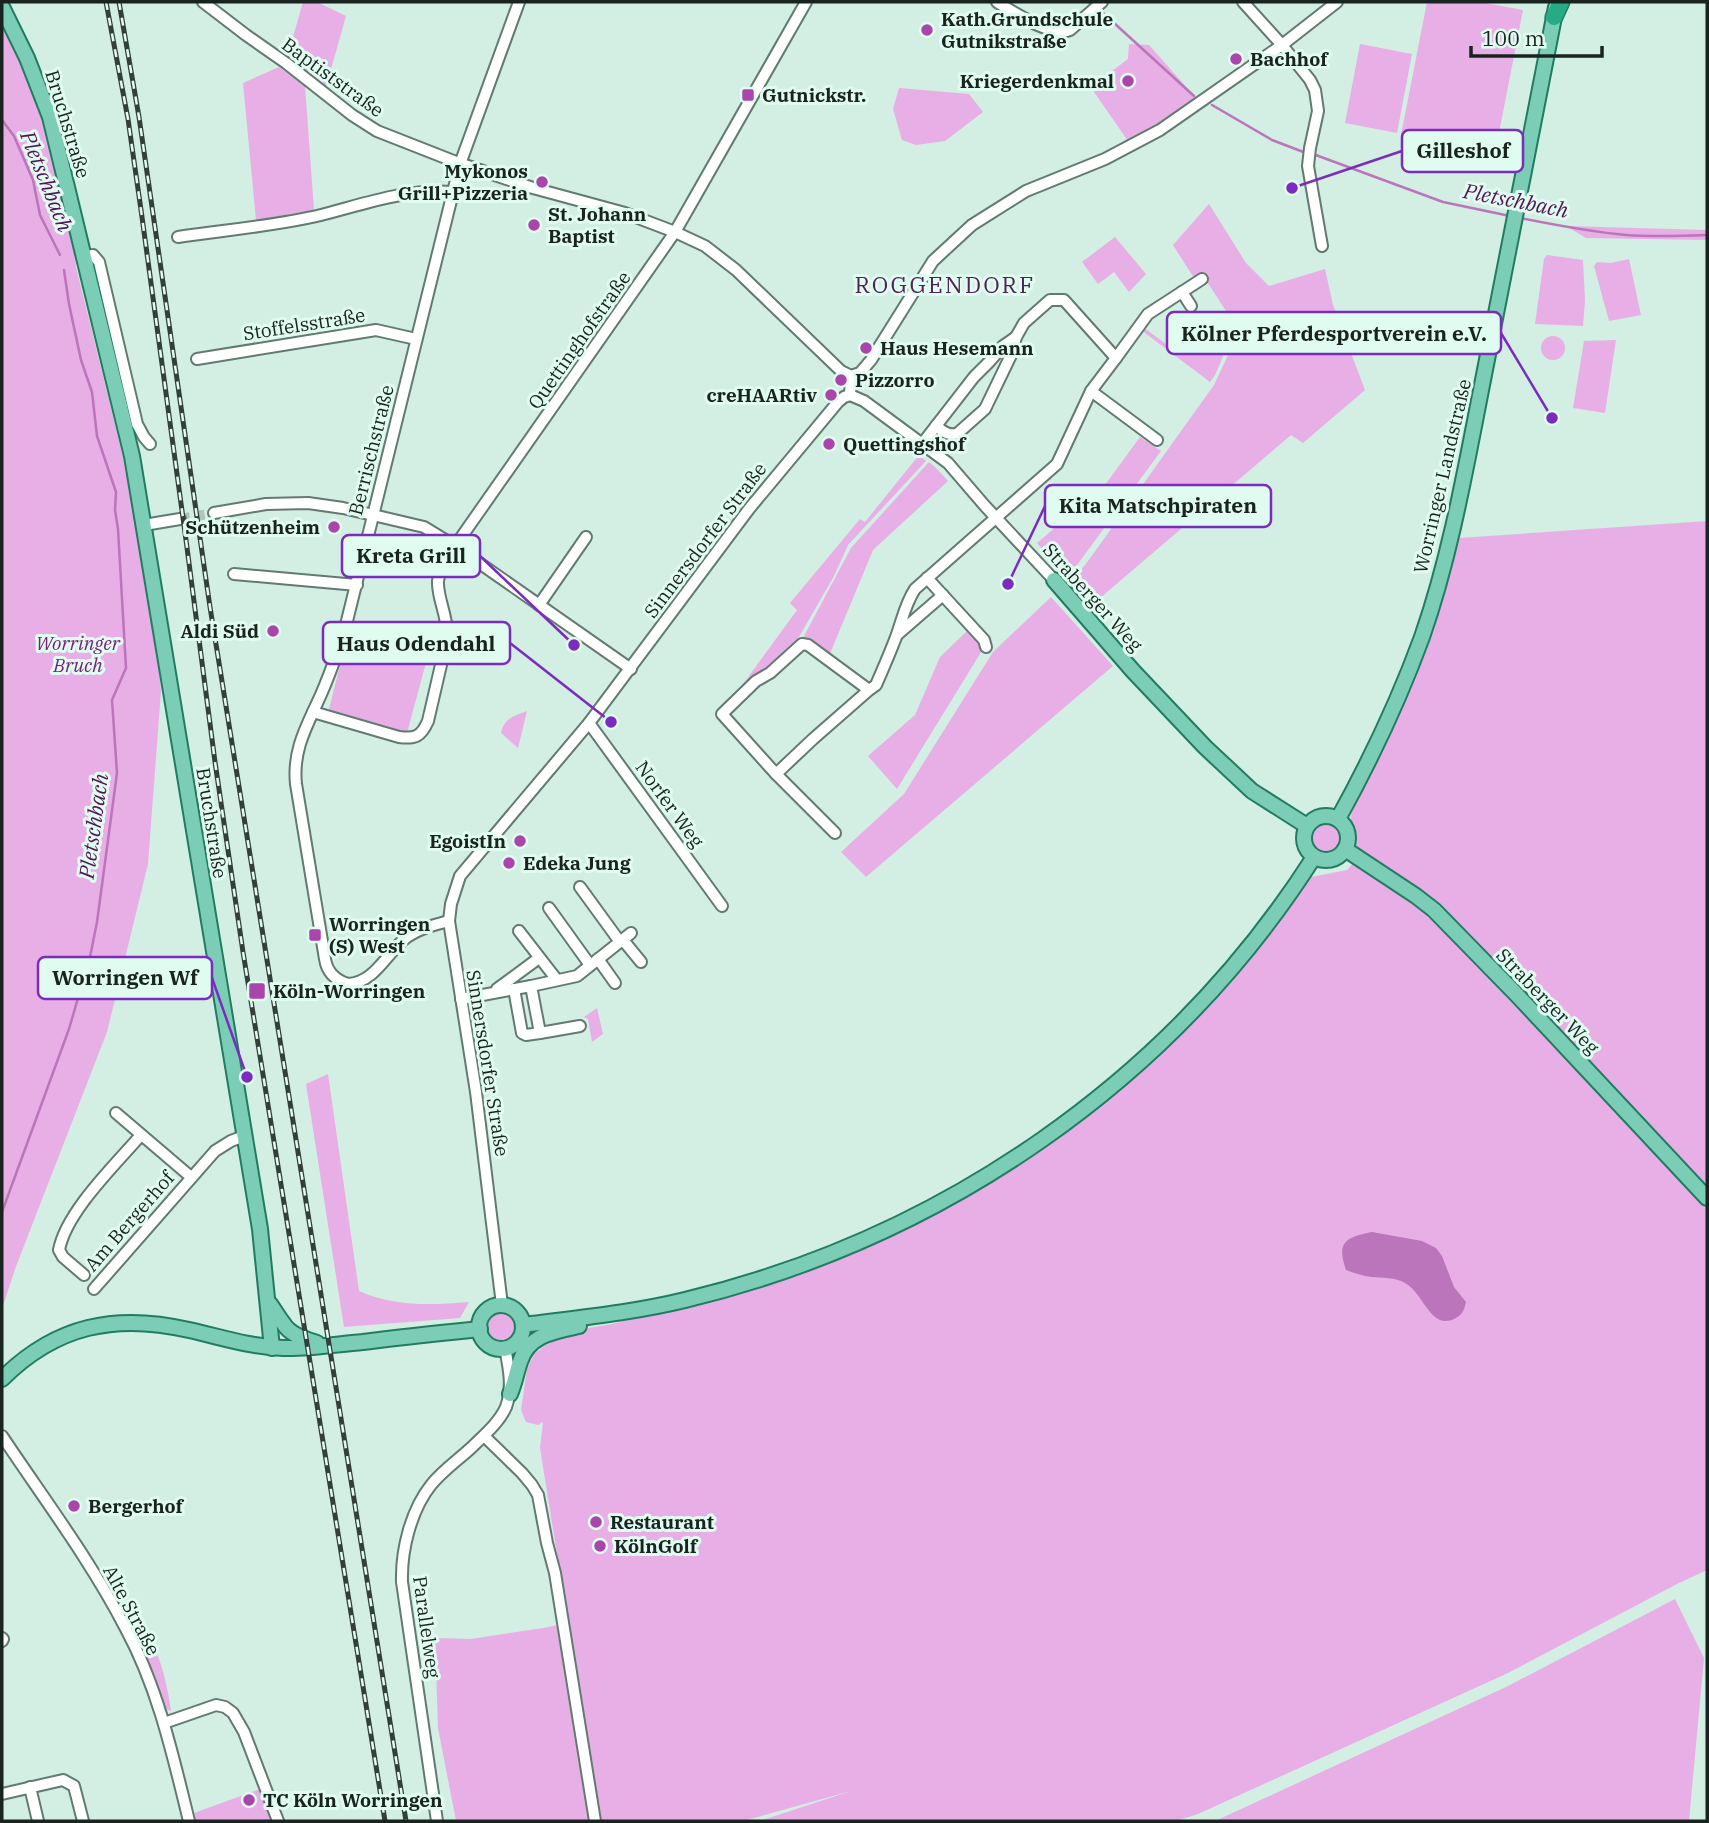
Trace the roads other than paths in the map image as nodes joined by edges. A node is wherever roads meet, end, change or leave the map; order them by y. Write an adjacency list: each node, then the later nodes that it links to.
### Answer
1 (203, 2): 11 (street, Baptiststraße)
2 (519, 2): 11 (street, Berrischstraße)
3 (806, 2): 13 (street, Quettinghofstraße)
4 (998, 2): 7 (street)
5 (1243, 2): 10 (street)
6 (1337, 2): 10 (street)
7 (1100, 4)
8 (2, 7): 16 (main road, Bruchstraße)
9 (1557, 7): 51 (main road, Worringer Landstraße)
10 (1282, 45): 15 (street); 24 (street)
11 (460, 163): 12 (street, Berrischstraße); 13 (street, Baptiststraße)
12 (453, 192): 14 (street); 21 (street, Berrischstraße)
13 (675, 232): 24 (street, Baptiststraße); 37 (street, Quettinghofstraße)
14 (178, 237)
15 (1322, 246)
16 (84, 257): 29 (street, Bruchstraße); 35 (main road, Bruchstraße)
17 (1202, 279): 18 (street)
18 (1182, 292): 19 (street); 22 (street)
19 (1191, 306)
20 (1016, 337): 22 (street); 27 (street); 27 (street)
21 (416, 339): 23 (street, Stoffelsstraße); 32 (street, Berrischstraße)
22 (1116, 358): 25 (street)
23 (197, 359)
24 (851, 376): 26 (street)
25 (1091, 391): 28 (street); 34 (street)
26 (850, 395): 30 (street, Straberger Weg); 46 (street, Sinnersdorfer Straße)
27 (936, 426): 30 (street)
28 (1157, 440)
29 (150, 444)
30 (922, 444): 34 (street, Straberger Weg)
31 (214, 513): 32 (street)
32 (373, 515): 37 (street); 41 (street, Berrischstraße)
33 (180, 519): 35 (street)
34 (996, 519): 39 (street); 40 (street, Straberger Weg)
35 (144, 525): 75 (main road, Bruchstraße)
36 (586, 537): 43 (street)
37 (455, 546): 43 (street); 48 (street, Quettinghofstraße)
38 (234, 574): 41 (street)
39 (927, 578): 42 (street); 44 (street)
40 (1054, 580): 52 (main road, Straberger Weg)
41 (357, 585): 48 (street, Berrischstraße)
42 (943, 595): 44 (street); 45 (street)
43 (539, 605): 46 (street)
44 (898, 634): 47 (street)
45 (986, 647)
46 (631, 669): 49 (street, Sinnersdorfer Straße)
47 (869, 690): 50 (street); 50 (street)
48 (313, 712): 59 (street, Berrischstraße)
49 (589, 723): 57 (street, Norfer Weg); 59 (street, Sinnersdorfer Straße)
50 (776, 774): 53 (street)
51 (1338, 819): 52 (main road); 54 (main road)
52 (1307, 826): 55 (main road)
53 (835, 834)
54 (1345, 849): 55 (main road); 77 (main road, Straberger Weg)
55 (1314, 857): 82 (main road)
56 (580, 887): 61 (street)
57 (722, 906)
58 (549, 908): 63 (street)
59 (449, 921): 70 (street, Sinnersdorfer Straße)
60 (519, 931): 62 (street)
61 (625, 938): 63 (street); 64 (street)
62 (539, 958): 65 (street); 69 (street)
63 (594, 962): 65 (street); 66 (street)
64 (641, 962)
65 (557, 980): 67 (street)
66 (615, 983)
67 (531, 986): 68 (street); 72 (street)
68 (514, 989): 69 (street); 72 (street)
69 (496, 992): 70 (street)
70 (461, 999): 81 (street, Sinnersdorfer Straße)
71 (580, 1026): 72 (street)
72 (540, 1033)
73 (116, 1113): 74 (street, Am Bergerhof)
74 (141, 1135): 76 (street, Am Bergerhof); 78 (street, Am Bergerhof)
75 (244, 1136): 76 (street, Am Bergerhof); 80 (main road, Bruchstraße)
76 (191, 1177): 79 (street, Am Bergerhof)
77 (1707, 1198)
78 (84, 1275)
79 (94, 1289)
80 (269, 1303): 85 (main road); 86 (main road, Bruchstraße)
81 (502, 1305): 83 (main road); 84 (main road)
82 (617, 1313): 83 (main road); 89 (main road)
83 (523, 1325): 87 (main road)
84 (480, 1329): 85 (main road); 87 (main road)
85 (324, 1345): 86 (main road)
86 (272, 1348): 88 (main road)
87 (505, 1348): 89 (street)
88 (2, 1379)
89 (510, 1394): 91 (street, Parallelweg)
90 (2, 1436): 92 (street, Alte Straße)
91 (484, 1436): 99 (street, Parallelweg); 100 (street)
92 (164, 1723): 97 (street, Alte Straße); 98 (street)
93 (30, 1787): 94 (street); 95 (street); 96 (street)
94 (2, 1794)
95 (38, 1821)
96 (83, 1821)
97 (189, 1821)
98 (278, 1821)
99 (437, 1821)
100 (595, 1821)

